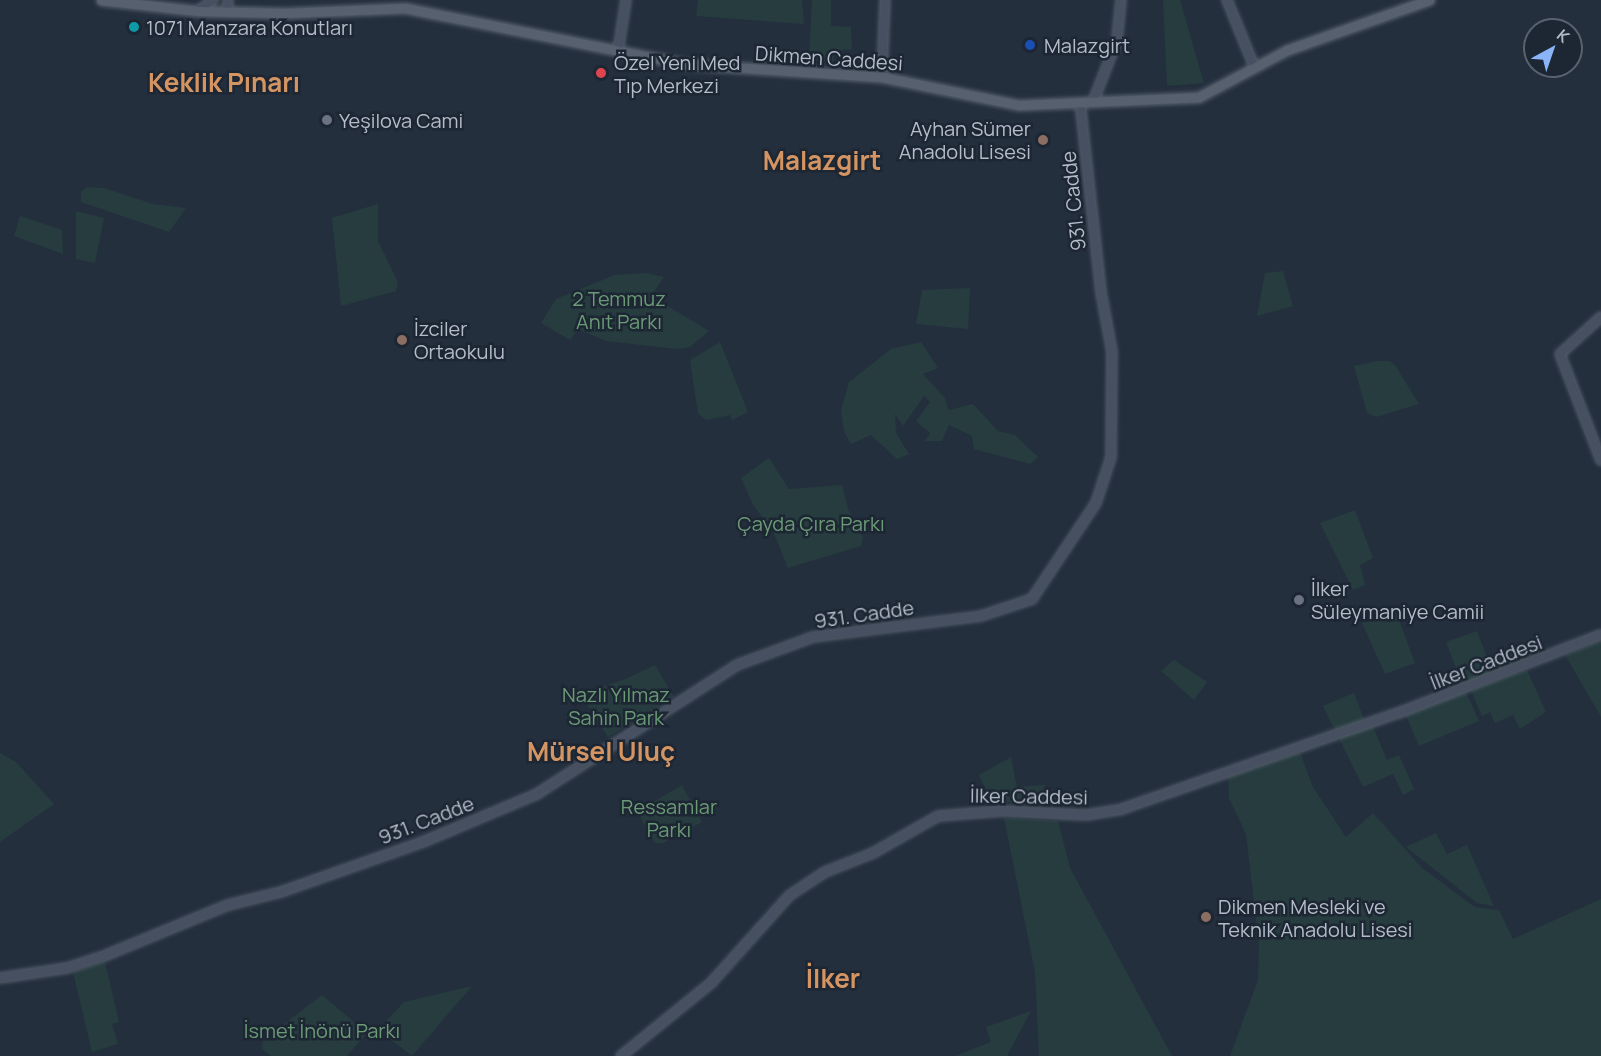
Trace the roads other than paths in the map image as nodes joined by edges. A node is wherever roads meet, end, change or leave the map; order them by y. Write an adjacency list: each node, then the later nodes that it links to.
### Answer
1 (101, 0): 10 (main road, Dikmen Caddesi)
2 (213, 0): 10 (main road)
3 (222, 0): 11 (main road)
4 (228, 0): 11 (main road)
5 (626, 0): 12 (main road)
6 (885, 0): 14 (main road)
7 (1121, 0): 15 (main road)
8 (1227, 0): 13 (main road)
9 (1430, 0): 13 (main road, Dikmen Caddesi)
10 (198, 11): 11 (main road, Dikmen Caddesi)
11 (225, 11): 12 (main road, Dikmen Caddesi)
12 (618, 52): 14 (main road, Dikmen Caddesi)
13 (1254, 66): 15 (main road, Dikmen Caddesi)
14 (882, 77): 16 (main road, Dikmen Caddesi)
15 (1093, 102): 16 (main road, Dikmen Caddesi)
16 (1080, 103): 20 (main road, 931. Cadde)
17 (1601, 318): 18 (main road)
18 (1601, 460)
19 (1601, 635): 21 (main road, İlker Caddesi)
20 (0, 978)
21 (621, 1056)

